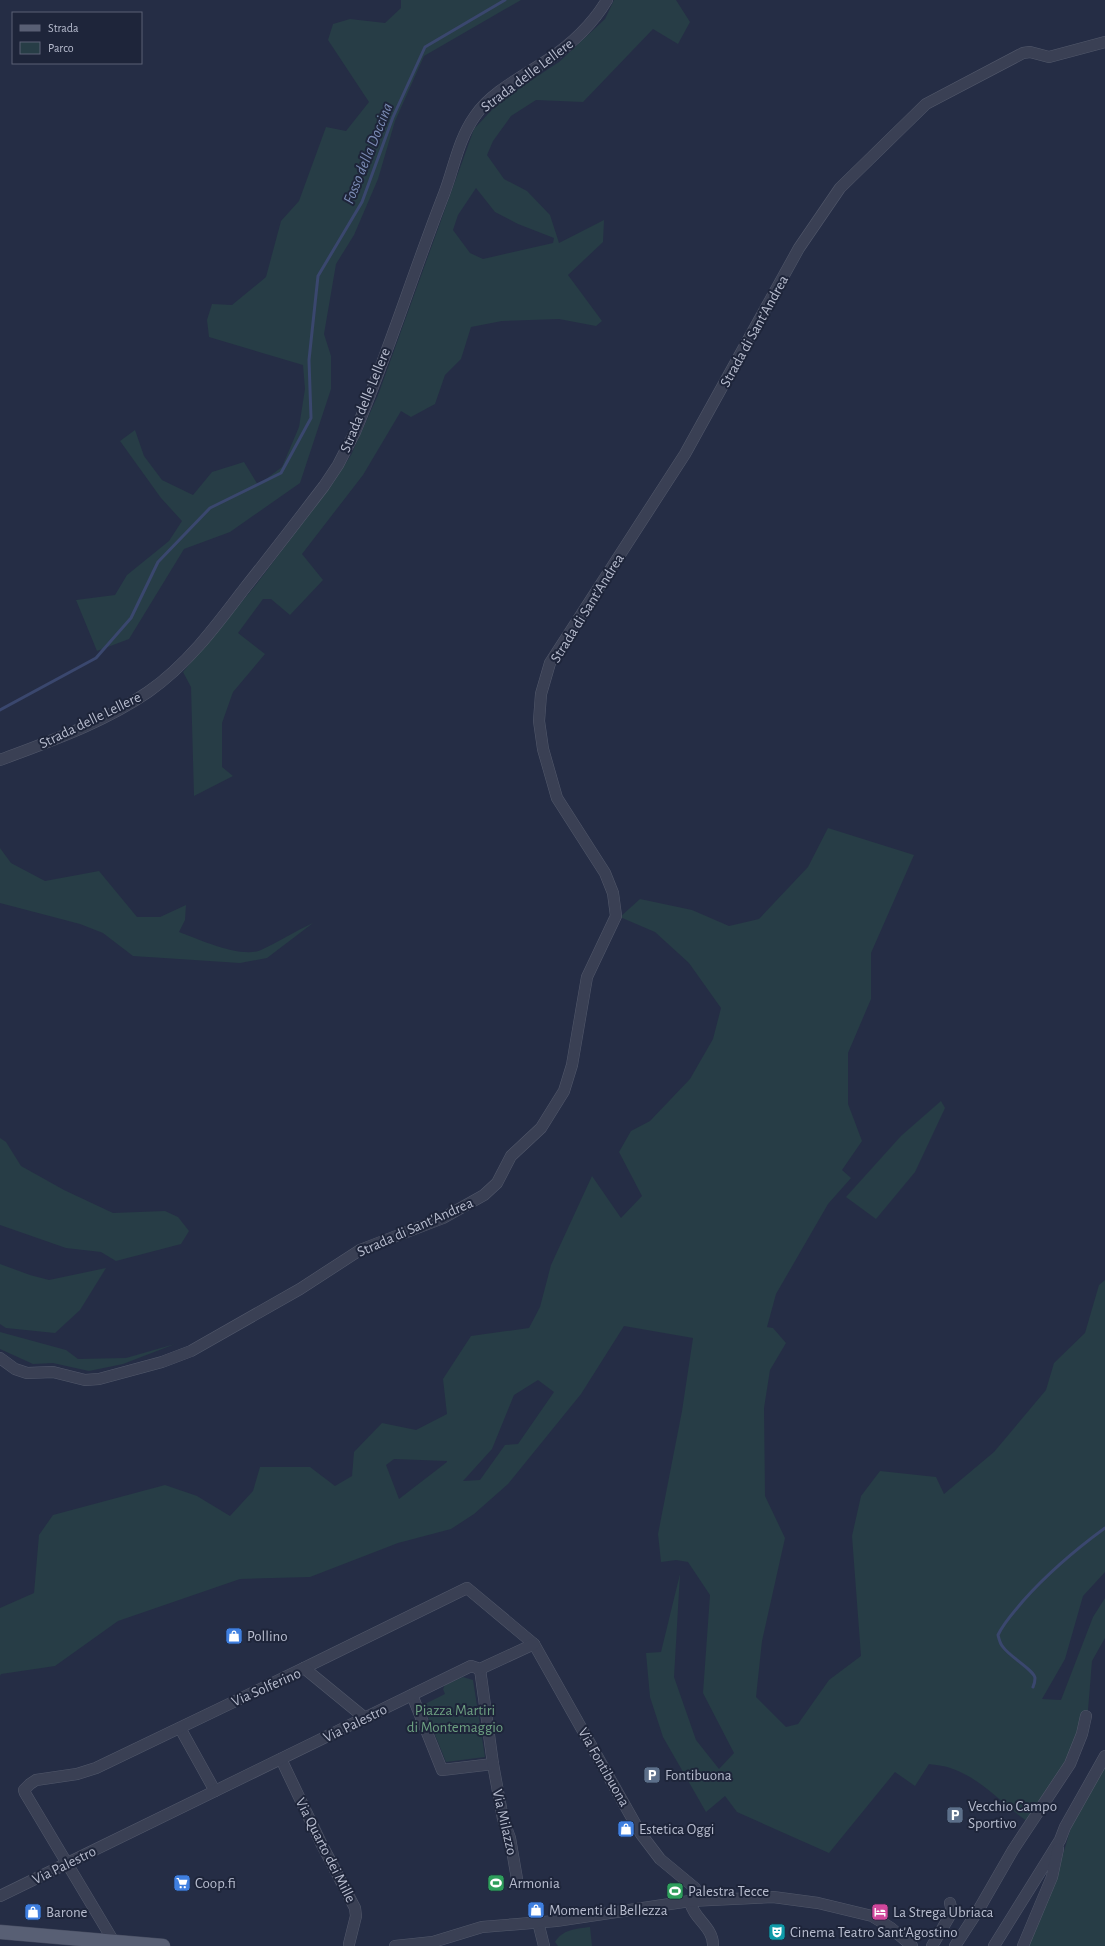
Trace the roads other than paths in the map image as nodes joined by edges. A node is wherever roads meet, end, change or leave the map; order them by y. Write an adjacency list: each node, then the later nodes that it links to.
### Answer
1 (607, 0): 3 (street, Strada delle Lellere)
2 (1105, 42): 4 (street, Strada di Sant'Andrea)
3 (0, 760)
4 (0, 1358)
5 (534, 1644): 6 (street); 7 (street, Via Palestro); 20 (street, Via Fontibuona)
6 (304, 1668): 10 (street, Via Solferino); 11 (street, Via Solferino)
7 (480, 1669): 8 (street, Via Palestro); 14 (street)
8 (412, 1695): 10 (street, Via Palestro); 14 (street)
9 (1086, 1716): 32 (street)
10 (365, 1718): 13 (street, Via Palestro)
11 (180, 1728): 15 (street); 17 (street, Via Solferino)
12 (1105, 1756): 16 (street)
13 (281, 1759): 15 (street, Via Palestro); 25 (street, Via Quarto dei Mille)
14 (493, 1764): 18 (street, Via Milazzo)
15 (215, 1791): 17 (street, Via Palestro)
16 (1060, 1840): 33 (street); 34 (street)
17 (66, 1864): 19 (street, Via Palestro); 24 (street)
18 (517, 1879)
19 (0, 1896)
20 (693, 1901): 22 (street); 29 (street); 30 (street)
21 (950, 1903): 31 (street)
22 (538, 1922): 27 (street); 28 (street)
23 (0, 1932): 24 (main road)
24 (114, 1942): 26 (main road)
25 (349, 1944)
26 (163, 1946)
27 (395, 1946)
28 (544, 1946)
29 (713, 1946)
30 (912, 1946)
31 (932, 1946)
32 (955, 1946)
33 (994, 1946)
34 (1023, 1946)

